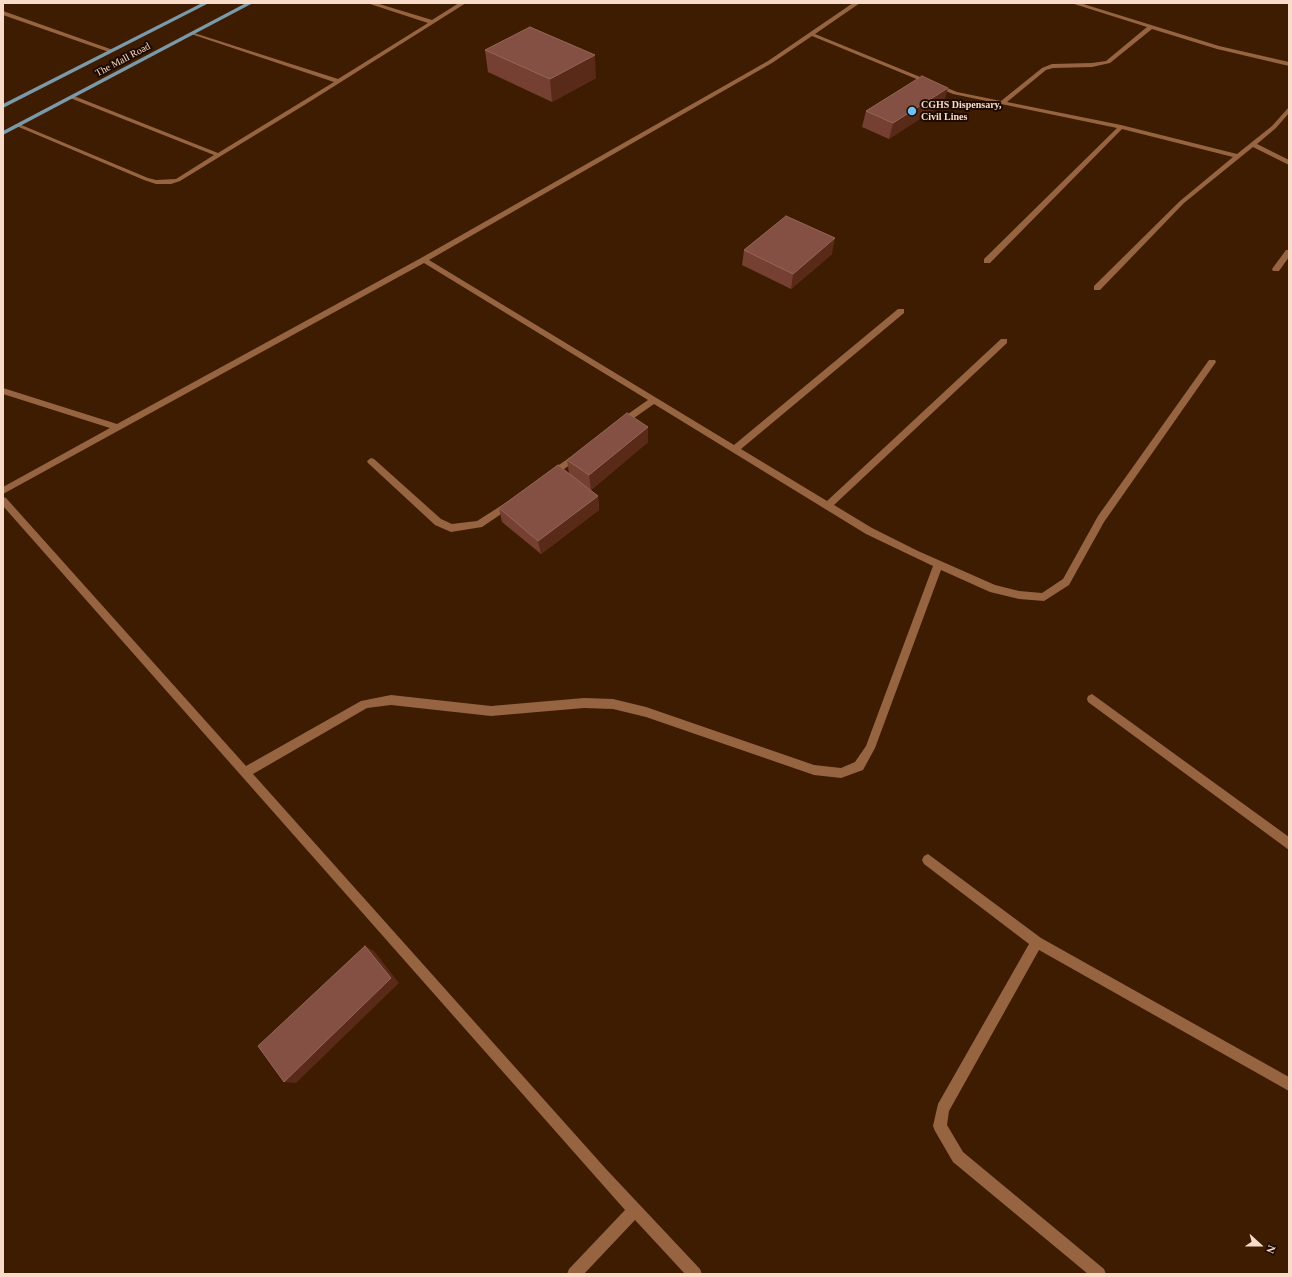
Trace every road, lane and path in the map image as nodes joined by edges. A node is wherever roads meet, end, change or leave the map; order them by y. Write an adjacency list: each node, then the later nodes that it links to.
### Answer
1 (206, 3): 12 (main road, The Mall Road)
2 (250, 3): 10 (main road, The Mall Road)
3 (370, 3): 8 (street)
4 (463, 3): 8 (street)
5 (857, 3): 11 (street)
6 (1074, 3): 9 (street)
7 (3, 13): 12 (street)
8 (432, 22): 14 (street)
9 (1151, 27): 13 (street); 16 (street)
10 (193, 33): 14 (street); 15 (main road, The Mall Road)
11 (811, 34): 16 (street); 27 (street)
12 (111, 51): 17 (main road, The Mall Road)
13 (1289, 64)
14 (338, 81): 23 (street)
15 (72, 97): 19 (main road, The Mall Road); 23 (street)
16 (1002, 103): 20 (street)
17 (3, 106)
18 (1289, 109): 22 (street)
19 (17, 125): 21 (main road, The Mall Road); 23 (street)
20 (1121, 127): 24 (street); 28 (street)
21 (3, 132)
22 (1252, 144): 24 (street); 25 (street)
23 (219, 155)
24 (1237, 156): 30 (street)
25 (1289, 163)
26 (1289, 252): 29 (street)
27 (424, 260): 35 (street); 37 (street)
28 (988, 261)
29 (1276, 269)
30 (1097, 288)
31 (901, 311): 38 (street)
32 (1004, 341): 45 (street)
33 (1212, 362): 46 (street)
34 (3, 391): 37 (street)
35 (654, 400): 36 (street); 38 (street)
36 (616, 427)
37 (119, 428): 42 (street)
38 (736, 449): 45 (street)
39 (585, 450): 41 (street)
40 (371, 461): 43 (street)
41 (542, 481)
42 (3, 491)
43 (516, 499)
44 (3, 500): 48 (street)
45 (828, 505): 46 (street)
46 (938, 564): 48 (street)
47 (1092, 699): 49 (street)
48 (245, 772): 53 (street)
49 (1289, 844)
50 (928, 860): 51 (street)
51 (1037, 942): 52 (street); 56 (street)
52 (1289, 1084)
53 (635, 1210): 54 (street); 55 (street)
54 (574, 1274)
55 (695, 1274)
56 (1099, 1274)

